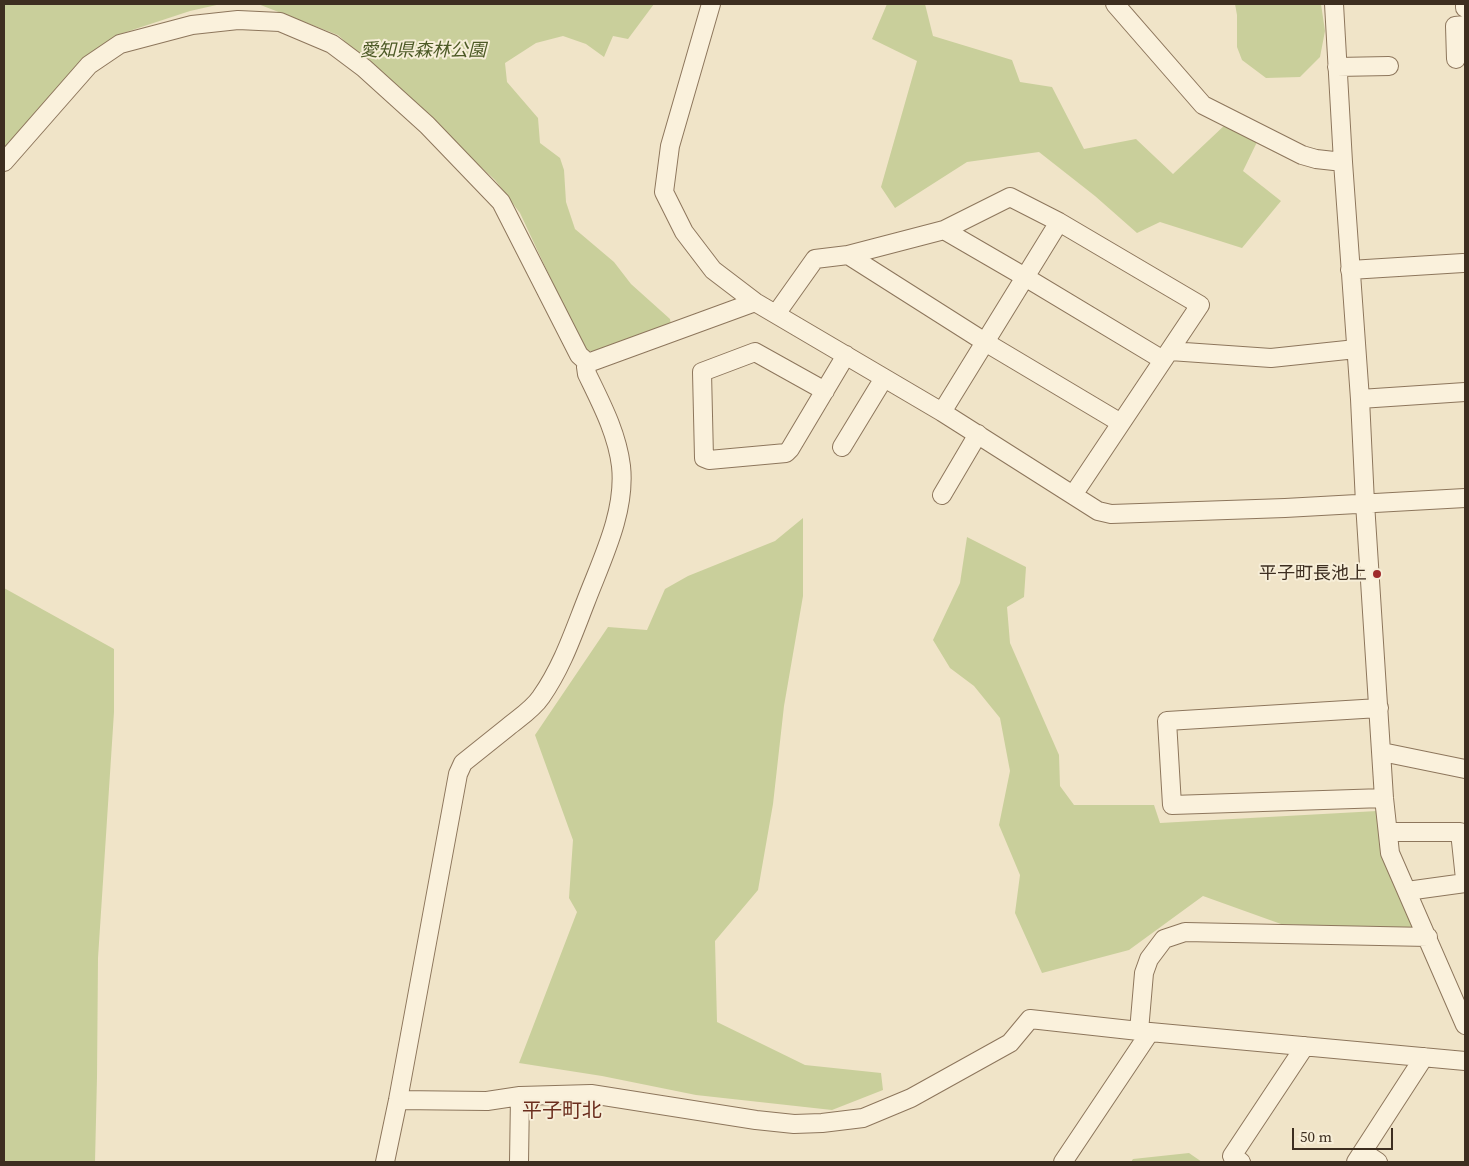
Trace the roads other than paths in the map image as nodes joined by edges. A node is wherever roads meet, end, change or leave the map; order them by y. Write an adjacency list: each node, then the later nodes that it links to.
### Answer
1 (711, 4): 18 (street)
2 (1115, 4): 11 (street)
3 (1334, 4): 9 (street)
4 (1465, 4): 5 (street)
5 (1465, 8)
6 (1465, 25): 7 (street)
7 (1456, 59)
8 (1389, 66): 9 (street)
9 (1337, 67): 11 (street)
10 (4, 162): 24 (street)
11 (1342, 162): 16 (street)
12 (1059, 222): 13 (street); 17 (street); 23 (street)
13 (944, 230): 14 (street); 17 (street)
14 (848, 255): 19 (street); 20 (street)
15 (1463, 263): 16 (street)
16 (1350, 270): 21 (street)
17 (1025, 277): 20 (street); 23 (street)
18 (755, 302): 19 (street); 24 (street)
19 (776, 314): 22 (street)
20 (984, 342): 29 (street); 30 (street)
21 (1356, 349): 23 (street); 28 (street)
22 (846, 355): 25 (street); 26 (street)
23 (1167, 355): 30 (street)
24 (588, 364): 52 (street)
25 (884, 378): 29 (street); 32 (street)
26 (825, 391): 26 (street)
27 (1465, 392): 28 (street)
28 (1360, 399): 36 (street)
29 (942, 412): 31 (street)
30 (1121, 423): 34 (street)
31 (978, 434): 33 (street); 34 (street)
32 (842, 447)
33 (942, 495)
34 (1073, 495): 36 (street)
35 (1465, 498): 36 (street)
36 (1365, 504): 37 (street)
37 (1379, 708): 38 (street); 40 (street)
38 (1382, 752): 39 (street); 40 (street)
39 (1465, 769)
40 (1384, 798): 41 (street)
41 (1388, 832): 42 (street); 44 (street)
42 (1465, 879)
43 (1465, 883): 44 (street)
44 (1407, 890): 45 (street)
45 (1428, 937): 46 (street); 47 (street)
46 (1465, 1025)
47 (1144, 1031): 48 (street); 51 (street); 56 (street)
48 (1305, 1046): 49 (street); 57 (street)
49 (1424, 1057): 50 (street); 53 (street)
50 (1465, 1061)
51 (520, 1096): 52 (street); 55 (street)
52 (398, 1100): 54 (street)
53 (1359, 1157): 58 (street)
54 (385, 1162)
55 (519, 1162)
56 (1063, 1162)
57 (1241, 1162)
58 (1378, 1162)

